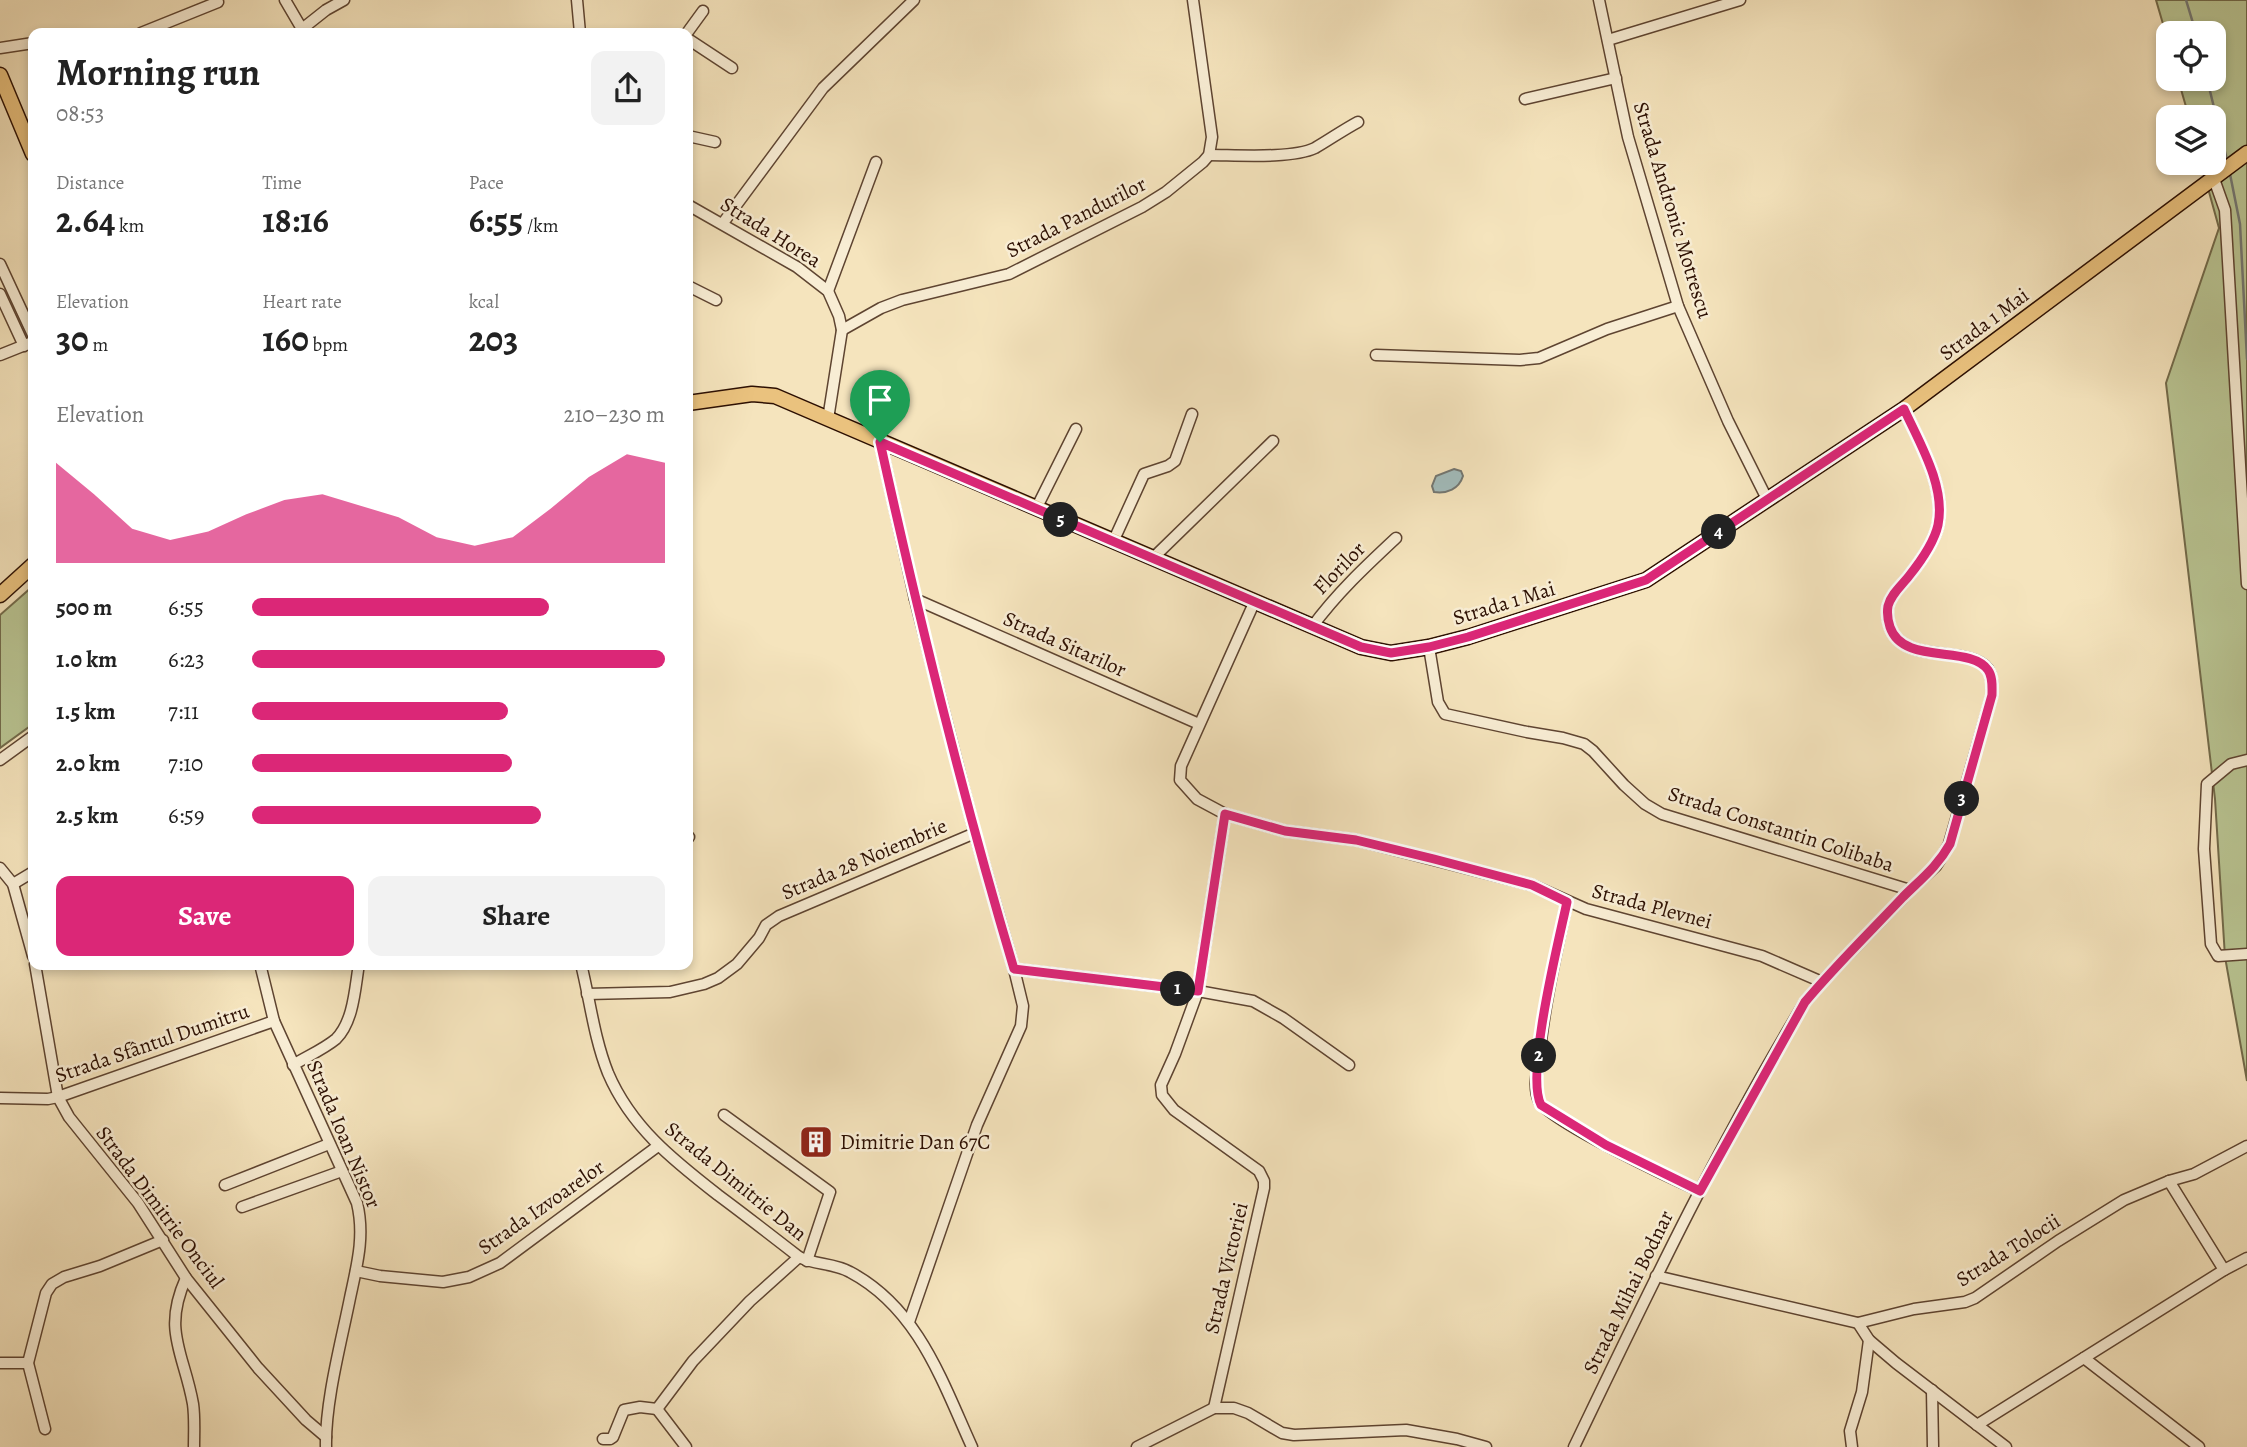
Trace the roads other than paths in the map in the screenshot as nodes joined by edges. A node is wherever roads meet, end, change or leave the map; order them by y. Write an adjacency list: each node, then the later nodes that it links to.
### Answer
1 (285, 0): 11 (street)
2 (344, 0): 12 (street)
3 (577, 0): 13 (street)
4 (914, 0): 32 (street)
5 (1193, 0): 28 (street)
6 (1599, 0): 15 (street, Strada Andronic Motrescu)
7 (1740, 0): 15 (street)
8 (218, 2): 10 (street)
9 (703, 11): 14 (street)
10 (153, 28)
11 (299, 28)
12 (305, 28)
13 (580, 28)
14 (691, 28)
15 (1608, 40): 21 (street, Strada Andronic Motrescu)
16 (693, 42): 19 (street)
17 (28, 44): 18 (street)
18 (0, 48)
19 (732, 68)
20 (0, 75): 25 (main road)
21 (1616, 78): 22 (street); 38 (street, Strada Andronic Motrescu)
22 (1525, 99)
23 (1358, 122): 28 (street)
24 (693, 137): 26 (street)
25 (28, 142)
26 (715, 142)
27 (2247, 153): 30 (main road, Strada 1 Mai)
28 (1209, 155): 40 (street, Strada Pandurilor)
29 (876, 162): 35 (street)
30 (2216, 177): 46 (main road, Strada 1 Mai); 58 (street)
31 (693, 208): 32 (street, Strada Horea)
32 (723, 223): 35 (street, Strada Horea)
33 (0, 264): 39 (street)
34 (693, 288): 37 (street)
35 (828, 291): 40 (street, Strada Horea)
36 (0, 294): 41 (street)
37 (716, 300)
38 (1678, 306): 44 (street); 52 (street, Strada Andronic Motrescu)
39 (28, 324)
40 (842, 330): 48 (street, Strada Horea)
41 (28, 342)
42 (28, 344): 43 (street)
43 (0, 355)
44 (1376, 355)
45 (693, 402): 48 (main road, Strada 1 Mai)
46 (1904, 409): 52 (main road, Strada 1 Mai); 73 (street, Strada Mihai Bodnar)
47 (1192, 414): 55 (street)
48 (828, 419): 51 (main road, Strada 1 Mai)
49 (1076, 429): 53 (street)
50 (1273, 441): 56 (street)
51 (880, 442): 53 (main road, Strada 1 Mai); 60 (street)
52 (1768, 501): 63 (main road, Strada 1 Mai)
53 (1036, 509): 55 (main road, Strada 1 Mai)
54 (1396, 538): 62 (street, Florilor)
55 (1112, 542): 56 (main road, Strada 1 Mai)
56 (1152, 559): 61 (main road, Strada 1 Mai)
57 (28, 570): 59 (main road)
58 (2247, 584)
59 (0, 595)
60 (915, 599): 64 (street, Strada Sitarilor); 69 (street)
61 (1254, 603): 62 (main road, Strada 1 Mai); 64 (street, Strada Plevnei)
62 (1312, 627): 63 (main road, Strada 1 Mai)
63 (1429, 647): 73 (street, Strada Constantin Colibaba)
64 (1199, 724): 68 (street, Strada Plevnei)
65 (28, 740): 66 (street)
66 (0, 760)
67 (2247, 760): 76 (street)
68 (1225, 814): 74 (street, Strada Plevnei); 83 (street, Strada Victoriei)
69 (975, 833): 77 (street); 84 (street, Strada 28 Noiembrie)
70 (0, 868): 72 (street)
71 (28, 875): 72 (street)
72 (13, 884): 75 (street)
73 (1910, 890): 82 (street, Strada Mihai Bodnar)
74 (1567, 902): 82 (street, Strada Plevnei); 97 (street)
75 (28, 939)
76 (2247, 954)
77 (1014, 969): 83 (street); 106 (street)
78 (36, 970): 88 (street, Strada Dimitrie Onciul)
79 (261, 970): 85 (street, Strada Ioan Nistor)
80 (358, 970): 86 (street)
81 (581, 970): 84 (street, Strada Dimitrie Dan)
82 (1822, 982): 97 (street, Strada Mihai Bodnar)
83 (1198, 991): 87 (street); 113 (street, Strada Victoriei)
84 (587, 994): 92 (street, Strada Dimitrie Dan)
85 (274, 1021): 86 (street, Strada Ioan Nistor); 88 (street, Strada Sfântul Dumitru)
86 (293, 1065): 91 (street, Strada Ioan Nistor)
87 (1349, 1065)
88 (58, 1097): 89 (street, Strada Sfântul Dumitru); 99 (street, Strada Dimitrie Onciul)
89 (0, 1098)
90 (724, 1115): 101 (street)
91 (329, 1144): 94 (street, Strada Ioan Nistor); 96 (street)
92 (658, 1146): 101 (street, Strada Dimitrie Dan); 103 (street, Strada Izvoarelor)
93 (2247, 1146): 95 (street, Strada Tolocii)
94 (342, 1171): 98 (street); 103 (street, Strada Ioan Nistor)
95 (2169, 1181): 102 (street); 107 (street, Strada Tolocii)
96 (225, 1185)
97 (1700, 1191): 104 (street, Strada Mihai Bodnar)
98 (242, 1206)
99 (163, 1240): 105 (street, Strada Dimitrie Onciul); 111 (street)
100 (2247, 1258): 102 (street)
101 (803, 1259): 106 (street, Strada Dimitrie Dan); 114 (street)
102 (2224, 1270): 109 (street)
103 (356, 1271): 118 (street, Strada Ioan Nistor)
104 (1656, 1276): 107 (street, Strada Tolocii); 124 (street, Strada Mihai Bodnar)
105 (186, 1278): 118 (street, Strada Dimitrie Onciul); 119 (street)
106 (909, 1322): 121 (street, Strada Dimitrie Dan)
107 (1858, 1323): 108 (street)
108 (1869, 1340): 112 (street); 125 (street)
109 (2084, 1358): 115 (street); 128 (street)
110 (0, 1363): 111 (street)
111 (29, 1363): 116 (street)
112 (1932, 1390): 115 (street); 126 (street)
113 (1214, 1408): 122 (street); 123 (street)
114 (657, 1409): 117 (street); 120 (street)
115 (1977, 1425): 127 (street)
116 (45, 1429)
117 (603, 1440)
118 (326, 1442)
119 (194, 1447)
120 (686, 1447)
121 (972, 1447)
122 (1137, 1447)
123 (1486, 1447)
124 (1574, 1447)
125 (1852, 1447)
126 (1933, 1447)
127 (2006, 1447)
128 (2199, 1447)

